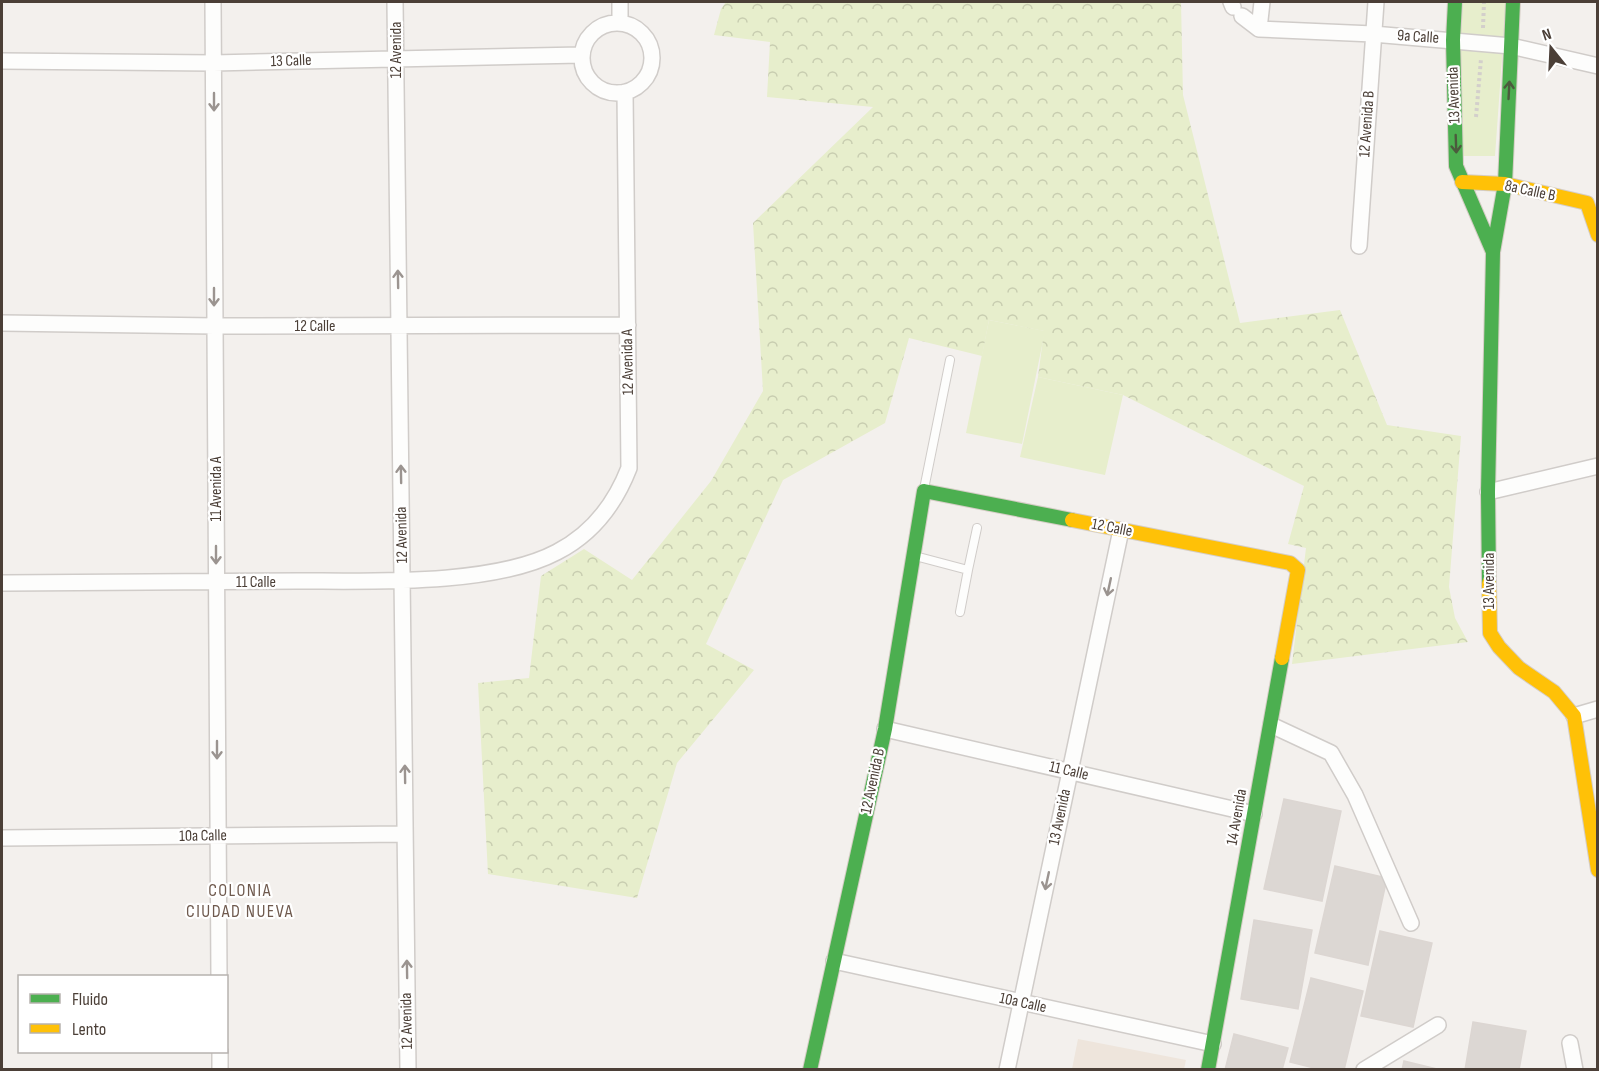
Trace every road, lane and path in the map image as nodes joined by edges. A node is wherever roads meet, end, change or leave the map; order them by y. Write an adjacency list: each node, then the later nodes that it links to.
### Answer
1 (213, 2): 19 (street, 11 Avenida A)
2 (395, 2): 17 (street, 12 Avenida)
3 (620, 2): 10 (street)
4 (1262, 2): 11 (street)
5 (1376, 2): 12 (street, 12 Avenida B)
6 (1455, 2): 13 (street, 13 Avenida)
7 (1484, 2): 14 (path)
8 (1513, 2): 15 (street, 13 Avenida)
9 (1235, 8): 11 (street)
10 (620, 23): 16 (street); 21 (street)
11 (1259, 29): 12 (street, 9a Calle)
12 (1373, 34): 13 (street, 9a Calle); 27 (street, 12 Avenida B)
13 (1453, 40): 14 (street, 9a Calle); 23 (street, 13 Avenida, one-way to 23)
14 (1482, 43): 15 (street, 9a Calle); 22 (path)
15 (1511, 46): 20 (street, 9a Calle); 24 (street, 13 Avenida, one-way to 15)
16 (581, 55): 17 (street, 13 Calle); 21 (street)
17 (396, 58): 19 (street, 13 Calle); 32 (street, 12 Avenida, one-way to 17)
18 (2, 61): 19 (street, 13 Calle)
19 (213, 63): 31 (street, 11 Avenida A, one-way to 31)
20 (1598, 66)
21 (625, 92): 30 (street, 12 Avenida A)
22 (1476, 122)
23 (1462, 182): 24 (street, 8a Calle B); 28 (street, 13 Avenida)
24 (1505, 184): 25 (street, 8a Calle B); 28 (street, 13 Avenida)
25 (1592, 205): 26 (street)
26 (1598, 235)
27 (1359, 246)
28 (1492, 252): 36 (street, 13 Avenida)
29 (2, 323): 31 (street, 12 Calle)
30 (628, 325): 32 (street, 12 Calle); 40 (street, 12 Avenida A)
31 (214, 326): 32 (street, 12 Calle); 45 (street, 11 Avenida A, one-way to 45)
32 (399, 326): 43 (street, 12 Avenida, one-way to 32)
33 (950, 360): 35 (lane)
34 (1598, 466): 36 (street)
35 (924, 491): 38 (street, 12 Calle); 39 (street, 12 Avenida B)
36 (1488, 492): 48 (street, 13 Avenida)
37 (977, 528): 41 (lane)
38 (1121, 530): 42 (street, 12 Calle); 51 (street, 13 Avenida, one-way to 51)
39 (913, 556): 41 (lane); 50 (street, 12 Avenida B)
40 (509, 570): 43 (street, 11 Calle)
41 (968, 570): 46 (lane)
42 (1298, 570): 49 (street, 14 Avenida)
43 (403, 580): 45 (street, 11 Calle); 53 (street, 12 Avenida, one-way to 43)
44 (2, 582): 45 (street, 11 Calle)
45 (216, 582): 54 (street, 11 Avenida A, one-way to 54)
46 (960, 612)
47 (1598, 709): 48 (street)
48 (1574, 716): 56 (street)
49 (1271, 725): 52 (street, 14 Avenida); 57 (street)
50 (885, 729): 51 (street, 11 Calle); 58 (street, 12 Avenida B)
51 (1070, 771): 52 (street, 11 Calle); 60 (street, 13 Avenida, one-way to 60)
52 (1254, 814): 63 (street, 14 Avenida)
53 (405, 834): 54 (street, 10a Calle); 66 (street, 12 Avenida, one-way to 53)
54 (217, 836): 55 (street, 10a Calle); 59 (street, 11 Avenida A)
55 (2, 838)
56 (1598, 870)
57 (1411, 923)
58 (834, 961): 60 (street, 10a Calle); 67 (street, 12 Avenida B)
59 (219, 975)
60 (1021, 1002): 63 (street, 10a Calle); 68 (street, 13 Avenida)
61 (1438, 1025): 70 (street)
62 (1569, 1043): 71 (street)
63 (1213, 1044): 69 (street, 14 Avenida)
64 (220, 1053): 65 (street)
65 (220, 1070)
66 (408, 1070)
67 (810, 1070)
68 (1007, 1070)
69 (1208, 1070)
70 (1364, 1070)
71 (1575, 1070)

